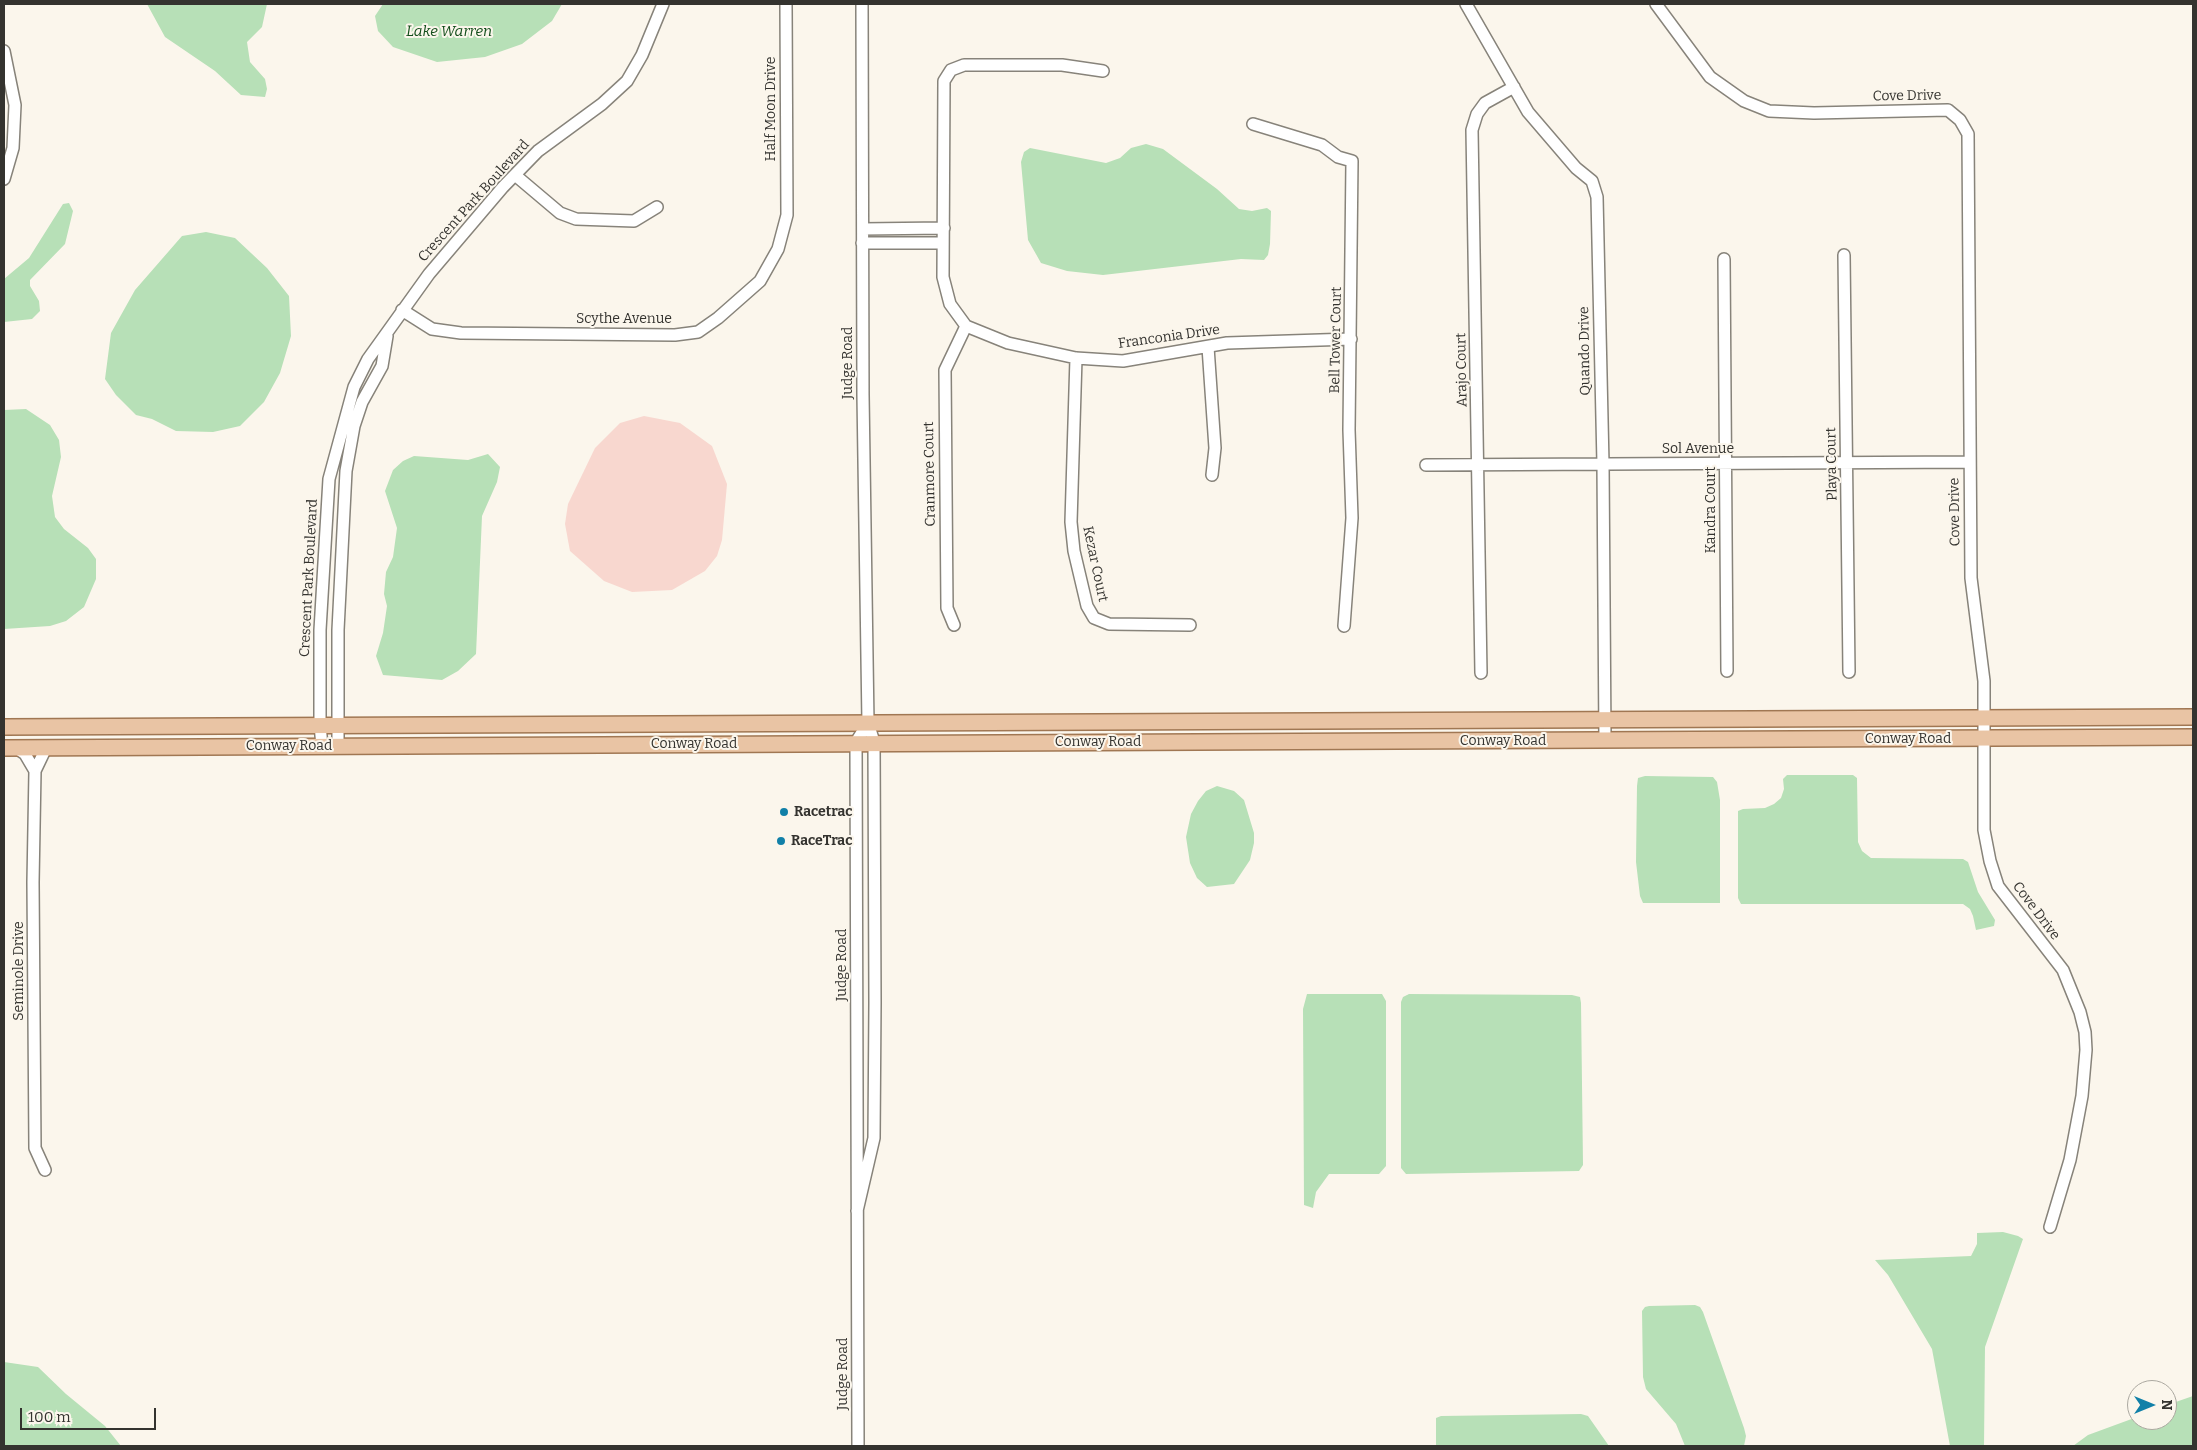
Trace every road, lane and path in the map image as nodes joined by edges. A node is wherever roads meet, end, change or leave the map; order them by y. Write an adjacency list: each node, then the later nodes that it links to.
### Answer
1 (663, 4): 10 (street, Crescent Park Boulevard)
2 (786, 4): 13 (street, Half Moon Drive)
3 (862, 4): 16 (street, Judge Road)
4 (1466, 4): 8 (street, Quando Drive)
5 (1656, 4): 30 (street, Cove Drive)
6 (4, 57): 11 (street)
7 (1103, 71): 15 (street)
8 (1514, 87): 33 (street, Arajo Court); 34 (street, Quando Drive)
9 (1253, 124): 25 (street, Bell Tower Court)
10 (515, 175): 12 (street); 22 (street, Crescent Park Boulevard)
11 (4, 179)
12 (657, 207)
13 (787, 215): 22 (street, Scythe Avenue)
14 (909, 228): 15 (street); 16 (street); 18 (street)
15 (944, 228): 19 (street)
16 (862, 229): 17 (street, Judge Road)
17 (862, 243): 18 (street); 49 (street, Judge Road)
18 (910, 243): 19 (street)
19 (944, 243): 23 (street)
20 (1844, 255): 32 (street, Playa Court)
21 (1724, 259): 31 (street, Kandra Court)
22 (402, 310): 24 (street, Crescent Park Boulevard)
23 (966, 326): 27 (street, Franconia Drive); 37 (street, Cranmore Court)
24 (387, 334): 28 (street, Crescent Park Boulevard); 29 (street, Crescent Park Boulevard)
25 (1351, 340): 26 (street, Franconia Drive); 39 (street, Bell Tower Court)
26 (1208, 347): 27 (street, Franconia Drive); 36 (street)
27 (1076, 358): 38 (street, Kezar Court)
28 (362, 370): 29 (street); 40 (street, Crescent Park Boulevard)
29 (376, 378): 41 (street, Crescent Park Boulevard)
30 (1970, 462): 32 (street, Sol Avenue); 46 (street, Cove Drive)
31 (1725, 463): 32 (street, Sol Avenue); 34 (street, Sol Avenue); 42 (street, Kandra Court)
32 (1847, 463): 43 (street, Playa Court)
33 (1478, 464): 34 (street, Sol Avenue); 35 (street, Sol Avenue); 44 (street, Arajo Court)
34 (1602, 464): 47 (street, Quando Drive)
35 (1426, 465)
36 (1212, 476)
37 (954, 625)
38 (1190, 625)
39 (1344, 626)
40 (320, 630): 41 (street); 51 (street, Crescent Park Boulevard)
41 (338, 630): 52 (street, Crescent Park Boulevard)
42 (1726, 671)
43 (1849, 672)
44 (1481, 673)
45 (2193, 717): 46 (main road, Conway Road)
46 (1985, 719): 47 (main road, Conway Road); 55 (street, Cove Drive)
47 (1605, 720): 48 (main road, Conway Road); 57 (street, Quando Drive)
48 (1319, 721): 49 (main road, Conway Road); 56 (main road)
49 (868, 723): 50 (main road, Conway Road); 58 (street); 59 (street, Judge Road)
50 (636, 724): 52 (main road, Conway Road); 60 (main road)
51 (320, 725): 52 (main road, Conway Road); 53 (main road, Conway Road); 61 (street, Crescent Park Boulevard)
52 (337, 725): 62 (street, Crescent Park Boulevard)
53 (4, 727)
54 (2193, 737): 55 (main road, Conway Road)
55 (1985, 739): 57 (main road, Conway Road); 68 (street, Cove Drive)
56 (1283, 741): 57 (main road, Conway Road); 59 (main road, Conway Road)
57 (1605, 741)
58 (856, 742): 59 (main road, Conway Road); 60 (main road, Conway Road); 67 (street, Judge Road)
59 (874, 742): 67 (street, Judge Road)
60 (598, 744): 62 (main road, Conway Road)
61 (322, 746): 62 (main road, Conway Road); 64 (main road, Conway Road)
62 (338, 746)
63 (10, 748): 64 (main road, Conway Road); 65 (street)
64 (46, 748): 65 (street, Seminole Drive)
65 (35, 771): 66 (street, Seminole Drive)
66 (45, 1170)
67 (857, 1211): 69 (street, Judge Road)
68 (2050, 1226)
69 (858, 1446)

